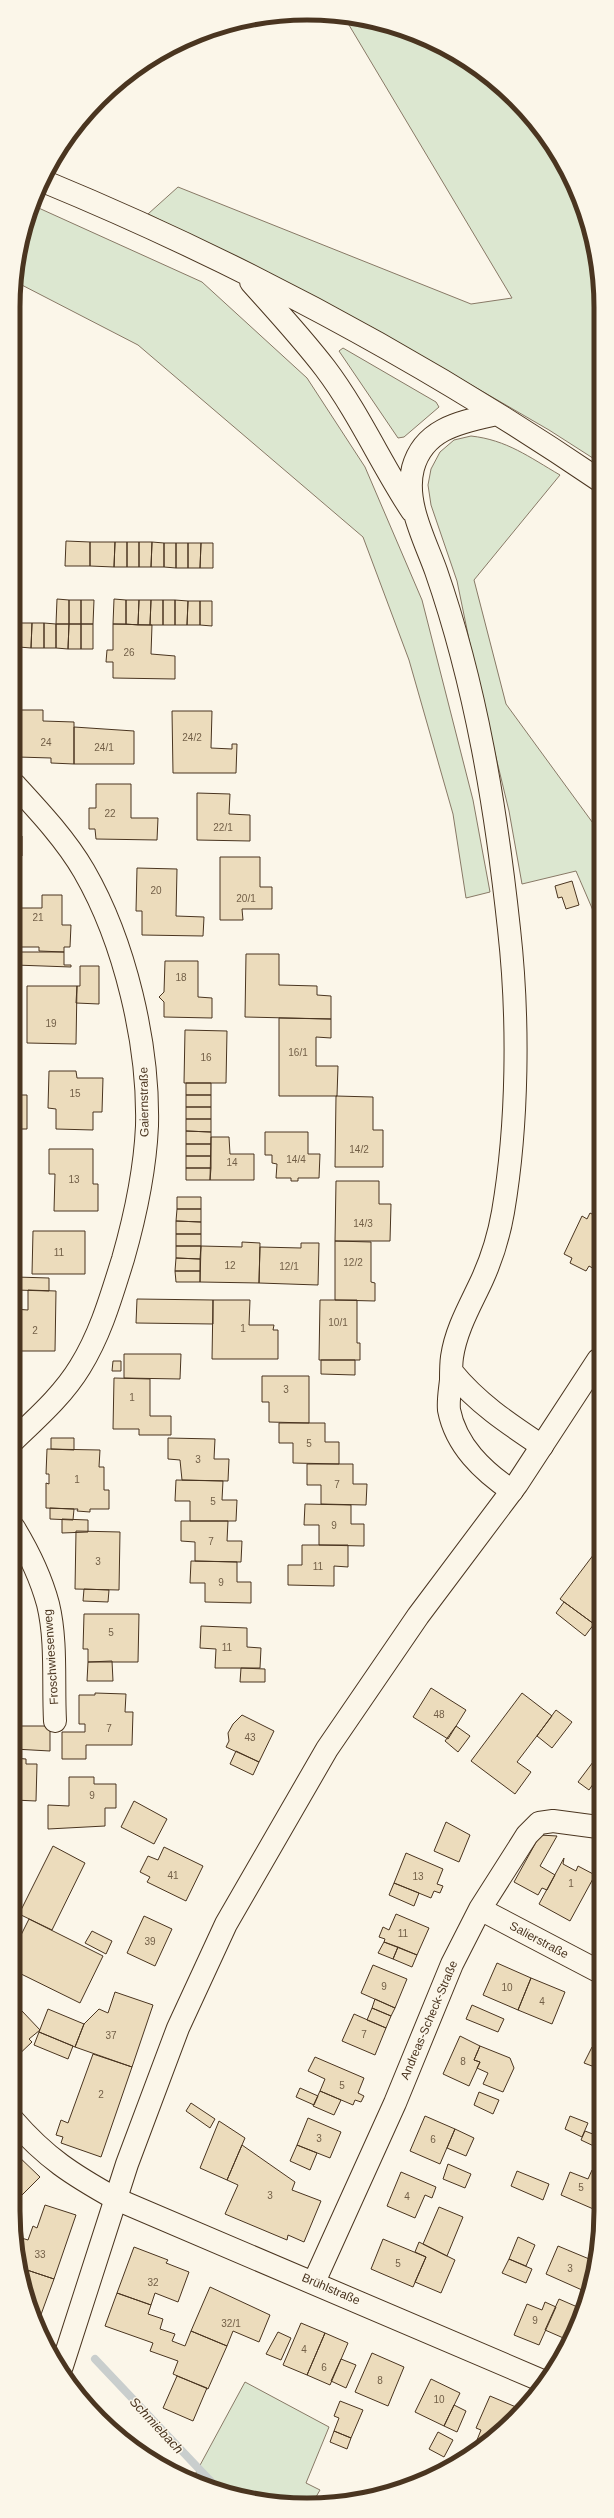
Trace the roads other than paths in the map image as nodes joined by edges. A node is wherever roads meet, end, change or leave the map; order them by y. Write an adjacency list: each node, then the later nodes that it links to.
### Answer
1 (48, 183): 2 (main road)
2 (242, 272): 3 (main road); 5 (main road)
3 (496, 414): 4 (main road); 5 (main road)
4 (594, 477)
5 (416, 518): 7 (main road)
6 (20, 792): 9 (main road, Gaiernstraße)
7 (452, 1372): 10 (main road); 11 (main road)
8 (594, 1372): 10 (main road)
9 (20, 1428)
10 (542, 1446): 11 (main road)
11 (512, 1491): 18 (main road)
12 (20, 1539): 13 (main road, Froschwiesenweg)
13 (55, 1721)
14 (594, 1826): 15 (main road, Andreas-Scheck-Straße)
15 (480, 1908): 16 (main road, Salierstraße); 19 (main road, Andreas-Scheck-Straße)
16 (594, 1969)
17 (20, 2127): 18 (main road, Brühlstraße)
18 (116, 2199): 19 (main road, Brühlstraße); 20 (main road)
19 (314, 2282): 21 (main road, Brühlstraße)
20 (63, 2362)
21 (539, 2380)

